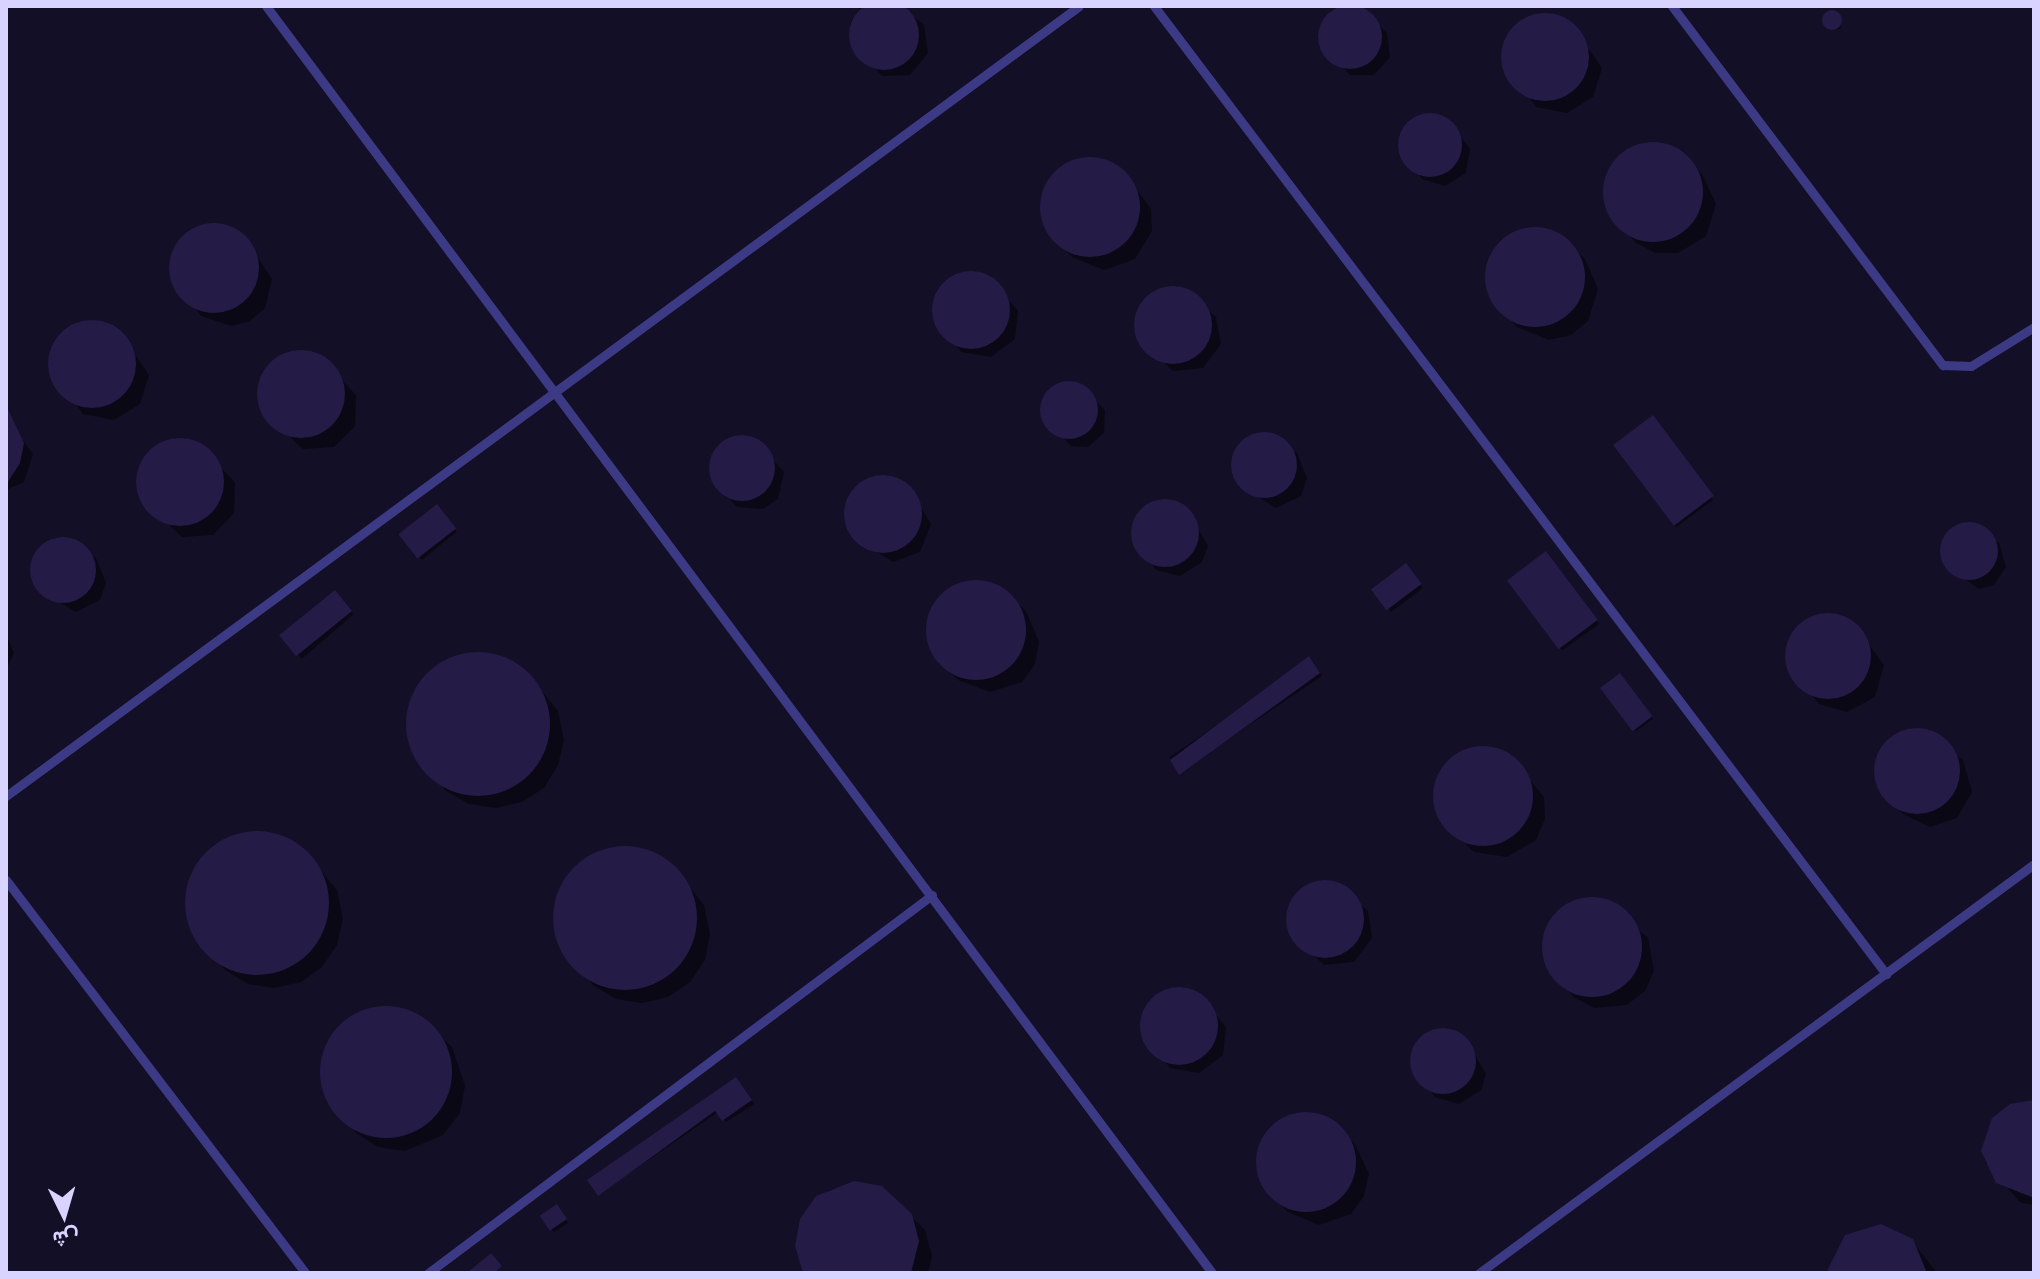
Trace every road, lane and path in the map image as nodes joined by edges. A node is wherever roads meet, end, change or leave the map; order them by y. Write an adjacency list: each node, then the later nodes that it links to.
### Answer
1 (266, 6): 6 (lane)
2 (1079, 6): 6 (lane)
3 (1154, 6): 11 (lane)
4 (1672, 6): 5 (lane)
5 (2034, 327)
6 (556, 391): 7 (lane); 10 (lane)
7 (6, 796)
8 (2034, 864): 11 (lane)
9 (6, 880): 12 (lane)
10 (932, 895): 13 (lane); 14 (lane)
11 (1886, 974): 15 (lane)
12 (305, 1273)
13 (428, 1273)
14 (1212, 1273)
15 (1479, 1273)

